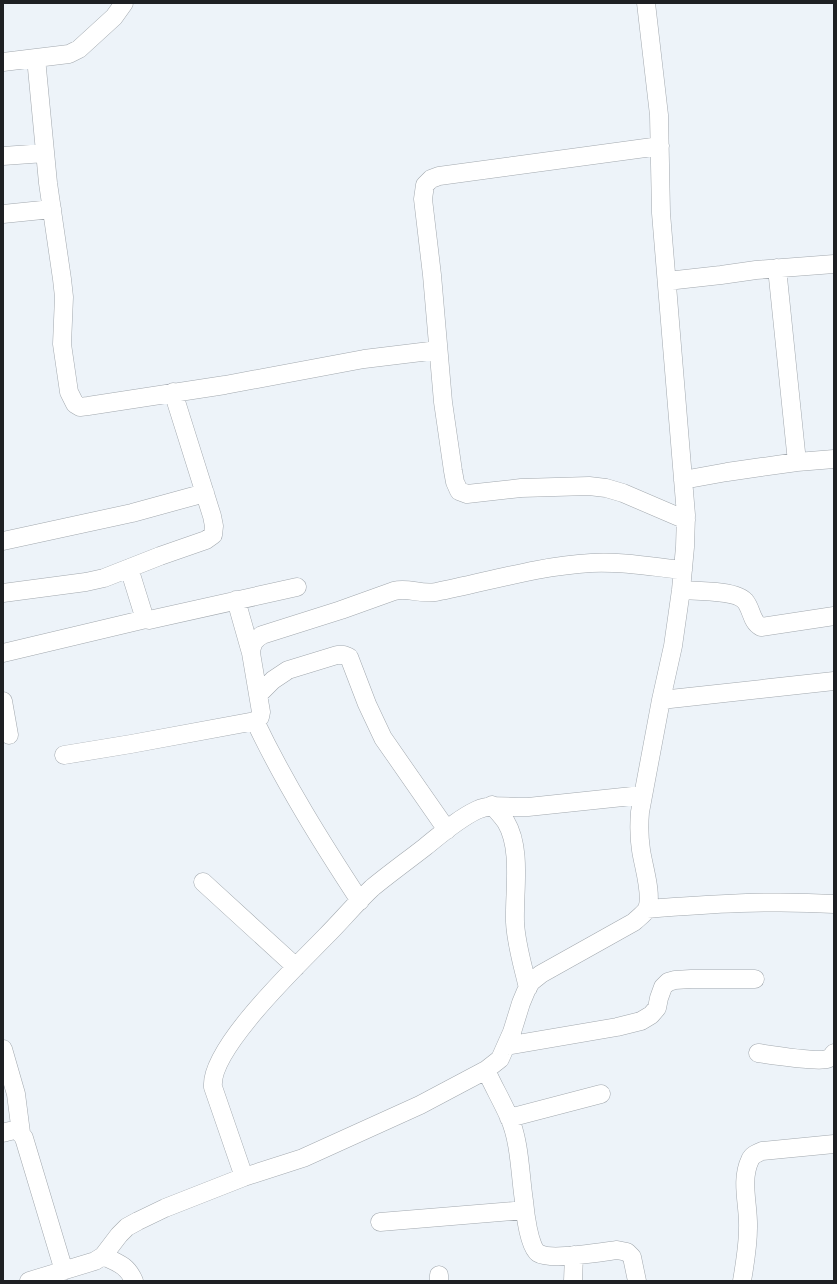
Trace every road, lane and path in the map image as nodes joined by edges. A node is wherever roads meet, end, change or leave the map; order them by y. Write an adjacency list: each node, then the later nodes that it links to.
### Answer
1 (124, 3): 3 (street)
2 (646, 3): 5 (street)
3 (36, 58): 4 (street); 6 (street)
4 (3, 62)
5 (660, 146): 12 (street); 13 (street)
6 (45, 153): 7 (street); 8 (street)
7 (3, 156)
8 (52, 209): 9 (street); 14 (street)
9 (3, 214)
10 (834, 264): 11 (street)
11 (777, 268): 12 (street); 16 (street)
12 (667, 281): 17 (street)
13 (438, 350): 14 (street); 19 (street)
14 (173, 392): 18 (street)
15 (834, 459): 16 (street)
16 (797, 462): 17 (street)
17 (683, 480): 19 (street)
18 (204, 493): 20 (street); 21 (street)
19 (686, 520): 22 (street)
20 (3, 541)
21 (129, 568): 25 (street); 28 (street)
22 (683, 570): 24 (street); 30 (street)
23 (297, 587): 26 (street)
24 (681, 590): 27 (street); 33 (street)
25 (3, 593)
26 (236, 600): 28 (street); 30 (street)
27 (834, 616)
28 (146, 619): 29 (street)
29 (3, 652)
30 (251, 653): 32 (street)
31 (834, 681): 33 (street)
32 (258, 694): 35 (street); 40 (street)
33 (661, 700): 38 (street)
34 (3, 701): 36 (street)
35 (255, 721): 37 (street); 42 (street)
36 (9, 735)
37 (64, 755)
38 (642, 795): 39 (street); 44 (street)
39 (492, 805): 40 (street); 47 (street)
40 (447, 830): 42 (street)
41 (203, 882): 45 (street)
42 (360, 901): 45 (street)
43 (834, 904): 44 (street)
44 (647, 908): 47 (street)
45 (296, 967): 58 (street)
46 (755, 979): 48 (street)
47 (528, 988): 48 (street)
48 (506, 1046): 52 (street)
49 (3, 1049): 56 (street)
50 (758, 1053): 51 (street)
51 (834, 1053)
52 (486, 1070): 54 (street); 58 (street)
53 (601, 1094): 54 (street)
54 (510, 1118): 59 (street)
55 (3, 1133): 56 (street)
56 (21, 1133): 63 (street)
57 (834, 1144): 68 (street)
58 (244, 1177): 62 (street)
59 (525, 1210): 60 (street); 61 (street)
60 (380, 1222)
61 (574, 1255): 66 (street); 67 (street)
62 (103, 1256): 63 (street); 65 (street)
63 (64, 1271): 64 (street)
64 (29, 1281)
65 (134, 1281)
66 (573, 1281)
67 (637, 1281)
68 (742, 1281)

